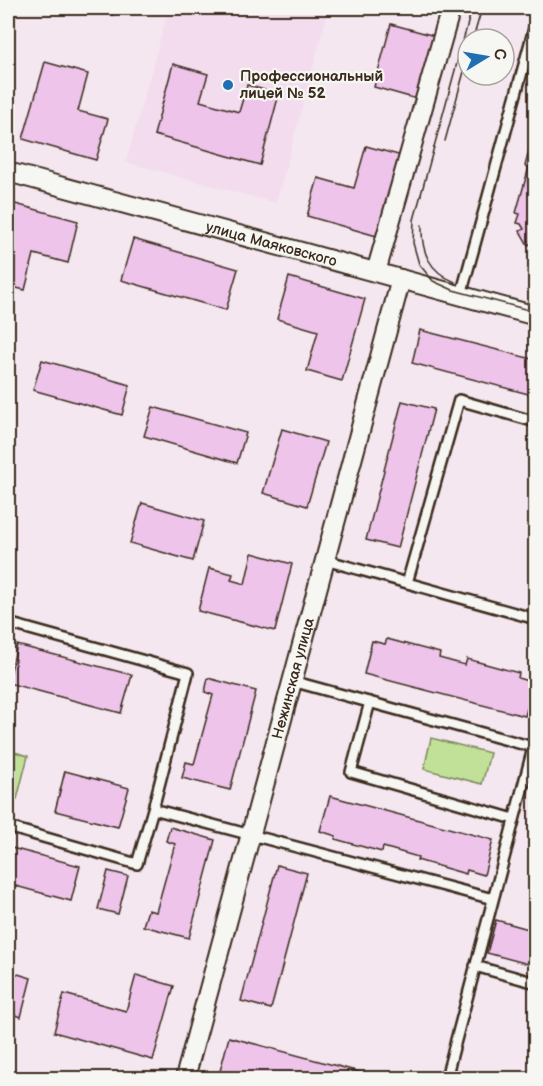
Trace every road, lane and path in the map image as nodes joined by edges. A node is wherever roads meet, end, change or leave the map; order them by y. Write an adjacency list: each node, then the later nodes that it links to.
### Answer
1 (451, 8): 4 (street)
2 (536, 21): 6 (lane)
3 (8, 172): 4 (street, улица Маяковского)
4 (376, 272): 5 (street, улица Маяковского)
5 (401, 279): 6 (street, улица Маяковского); 9 (street, Нежинская улица)
6 (461, 295): 7 (street, улица Маяковского)
7 (536, 316)
8 (536, 422): 10 (lane)
9 (325, 561): 10 (lane); 13 (street, Нежинская улица)
10 (407, 583): 11 (lane)
11 (536, 619)
12 (8, 623): 16 (lane)
13 (292, 681): 14 (lane); 19 (street, Нежинская улица)
14 (370, 702): 15 (lane); 17 (lane)
15 (534, 742): 17 (lane)
16 (153, 809): 18 (lane); 19 (lane)
17 (514, 819): 20 (lane)
18 (8, 827)
19 (250, 837): 20 (lane); 24 (street, Нежинская улица)
20 (493, 899): 21 (lane)
21 (476, 966): 22 (lane); 23 (lane)
22 (536, 983)
23 (447, 1076): 25 (lane)
24 (185, 1078)
25 (464, 1078)

